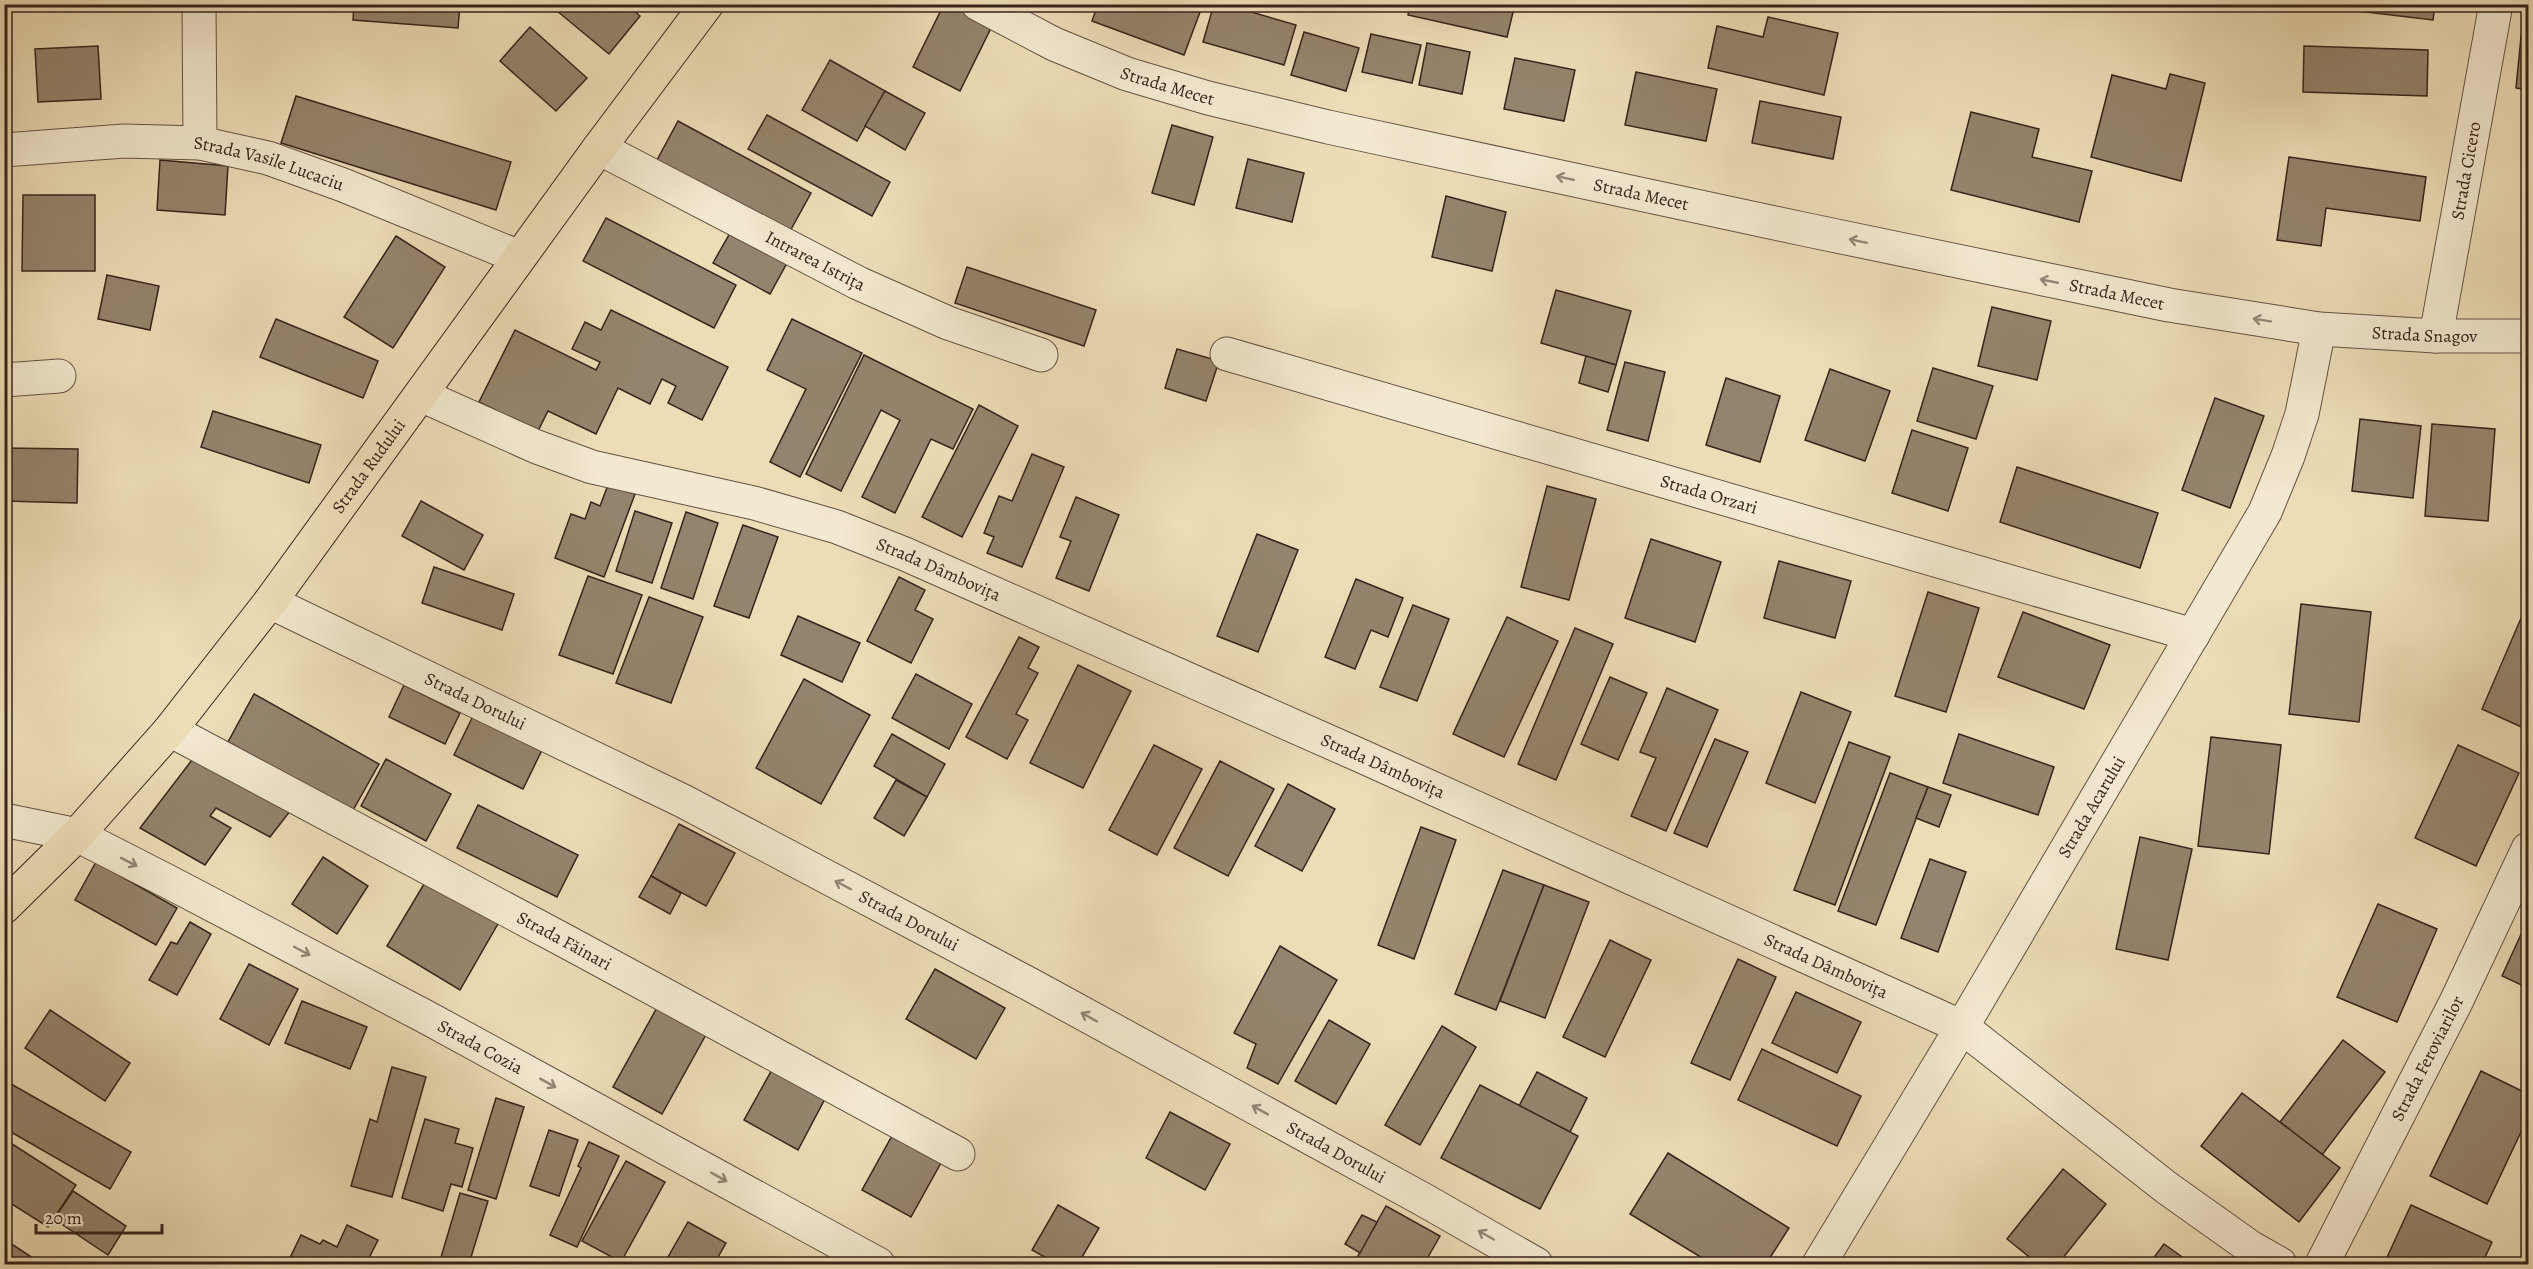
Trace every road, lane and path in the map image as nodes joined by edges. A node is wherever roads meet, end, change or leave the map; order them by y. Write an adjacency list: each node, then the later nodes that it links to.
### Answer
1 (199, 4): 5 (street)
2 (707, 4): 6 (main road, Strada Rudului)
3 (978, 4): 9 (street, Strada Mecet, one-way to 3)
4 (2496, 4): 10 (street, Strada Cicero)
5 (200, 143): 7 (street, Strada Vasile Lucaciu); 8 (street, Strada Vasile Lucaciu)
6 (599, 148): 8 (main road, Strada Rudului); 13 (street, Intrarea Istrița)
7 (4, 150)
8 (519, 257): 16 (main road, Strada Rudului)
9 (2319, 329): 10 (street, Strada Snagov); 18 (street, Strada Acarului)
10 (2436, 336): 11 (street, Strada Snagov)
11 (2529, 336)
12 (1227, 354): 18 (street, Strada Orzari)
13 (1041, 355)
14 (59, 376): 15 (street)
15 (4, 380)
16 (421, 395): 17 (main road, Strada Rudului); 24 (street, Strada Dâmbovița)
17 (270, 602): 19 (main road, Strada Rudului); 27 (street, Strada Dorului, one-way to 17)
18 (2193, 635): 24 (street, Strada Acarului)
19 (170, 730): 21 (main road, Strada Rudului); 25 (street, Strada Făinari)
20 (4, 820): 21 (street, Strada Cozia)
21 (77, 835): 23 (main road, Strada Rudului); 26 (street, Strada Cozia, one-way to 26)
22 (2529, 849): 30 (street, Strada Feroviarilor)
23 (4, 907)
24 (1962, 1027): 28 (street, Strada Acarului); 29 (street, Strada Dâmbovița)
25 (958, 1155)
26 (878, 1264)
27 (1536, 1264)
28 (1819, 1264)
29 (2280, 1264)
30 (2322, 1264)

